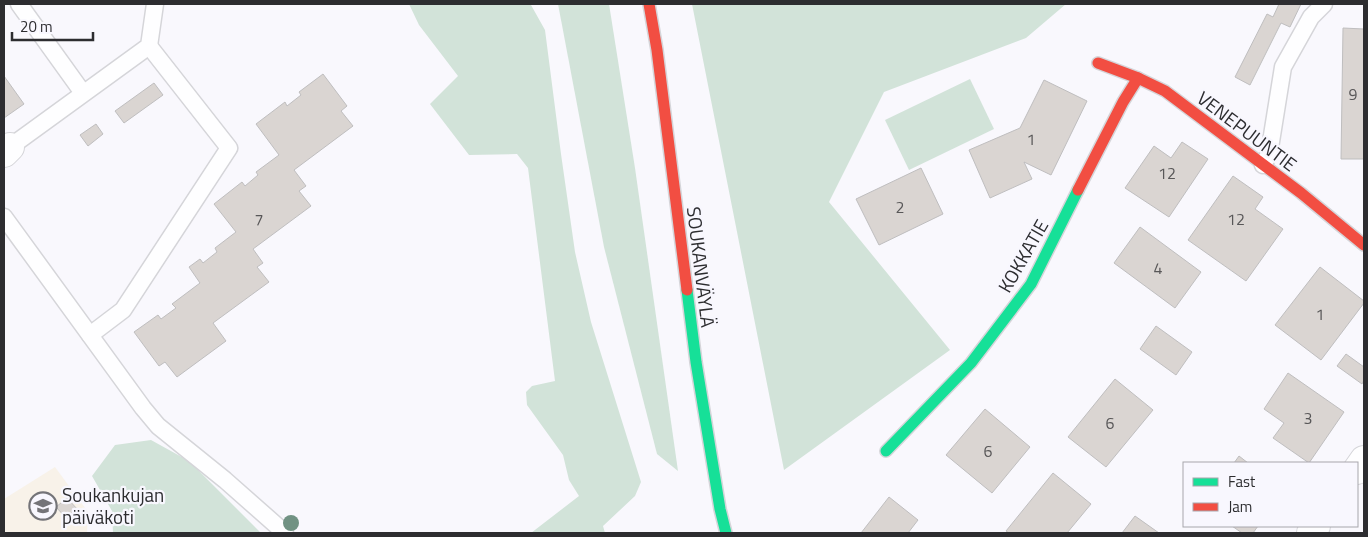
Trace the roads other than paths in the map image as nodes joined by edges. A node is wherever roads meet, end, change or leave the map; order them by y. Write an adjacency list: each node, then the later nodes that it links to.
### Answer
1 (19, 4): 8 (lane)
2 (155, 4): 5 (lane)
3 (649, 4): 16 (street, SOUKANVÄYLÄ)
4 (1324, 4): 10 (lane)
5 (148, 46): 8 (lane); 13 (lane)
6 (1098, 63): 7 (street, VENEPUUNTIE)
7 (1138, 78): 10 (street, VENEPUUNTIE); 14 (street, KOKKATIE)
8 (83, 93): 9 (lane)
9 (7, 150)
10 (1263, 165): 12 (street, VENEPUUNTIE)
11 (4, 218): 13 (lane)
12 (1364, 245)
13 (90, 335): 15 (lane)
14 (886, 451)
15 (285, 533)
16 (726, 533)

